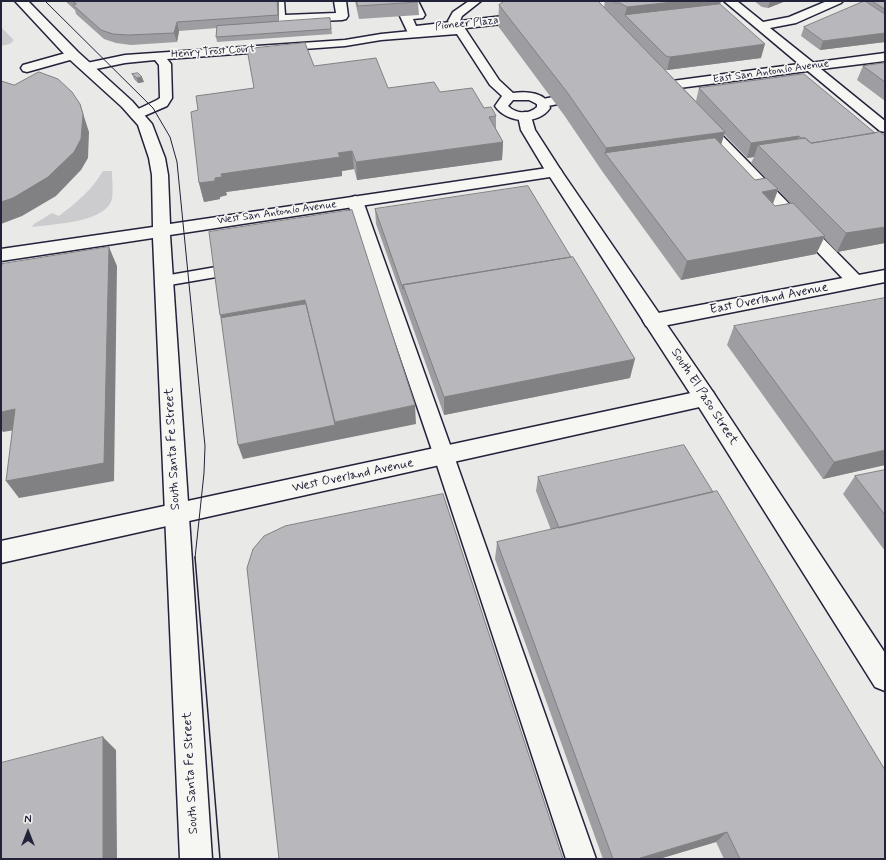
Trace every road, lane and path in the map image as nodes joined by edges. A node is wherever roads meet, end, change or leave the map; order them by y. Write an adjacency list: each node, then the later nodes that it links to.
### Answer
1 (21, 1): 11 (street, South Santa Fe Street)
2 (278, 1): 3 (street)
3 (340, 1)
4 (412, 1): 10 (street, Pioneer Plaza)
5 (476, 1): 10 (lane)
6 (564, 1): 10 (street, Pioneer Plaza)
7 (730, 1): 9 (street)
8 (837, 1): 9 (street)
9 (760, 26): 15 (street)
10 (458, 28): 12 (lane, Henry Trost Court); 18 (lane)
11 (72, 55): 14 (street, South Santa Fe Street); 16 (lane)
12 (158, 56): 14 (lane, Henry Trost Court); 20 (lane)
13 (885, 57): 15 (street, East San Antonio Avenue)
14 (86, 67): 20 (street, South Santa Fe Street)
15 (810, 67): 17 (street, East San Antonio Avenue); 23 (street)
16 (26, 68)
17 (660, 82): 19 (lane)
18 (510, 97): 21 (lane); 21 (lane)
19 (680, 99)
20 (137, 115): 26 (street, South Santa Fe Street)
21 (525, 116): 24 (street, South El Paso Street)
22 (696, 116): 31 (lane)
23 (885, 128)
24 (554, 172): 25 (street, West San Antonio Avenue); 32 (street, South El Paso Street)
25 (355, 201): 26 (street, West San Antonio Avenue); 34 (lane)
26 (163, 230): 27 (street, West San Antonio Avenue); 30 (street, South Santa Fe Street)
27 (1, 255)
28 (216, 272): 30 (lane)
29 (885, 276): 31 (street, East Overland Avenue)
30 (164, 281): 35 (street, South Santa Fe Street)
31 (856, 282): 32 (street, East Overland Avenue)
32 (653, 321): 33 (street, South El Paso Street)
33 (705, 398): 34 (street, West Overland Avenue); 37 (street, South El Paso Street)
34 (444, 456): 35 (street, West Overland Avenue); 39 (lane)
35 (176, 514): 36 (street, West Overland Avenue); 38 (street, South Santa Fe Street)
36 (1, 552)
37 (885, 677)
38 (196, 859)
39 (581, 859)

